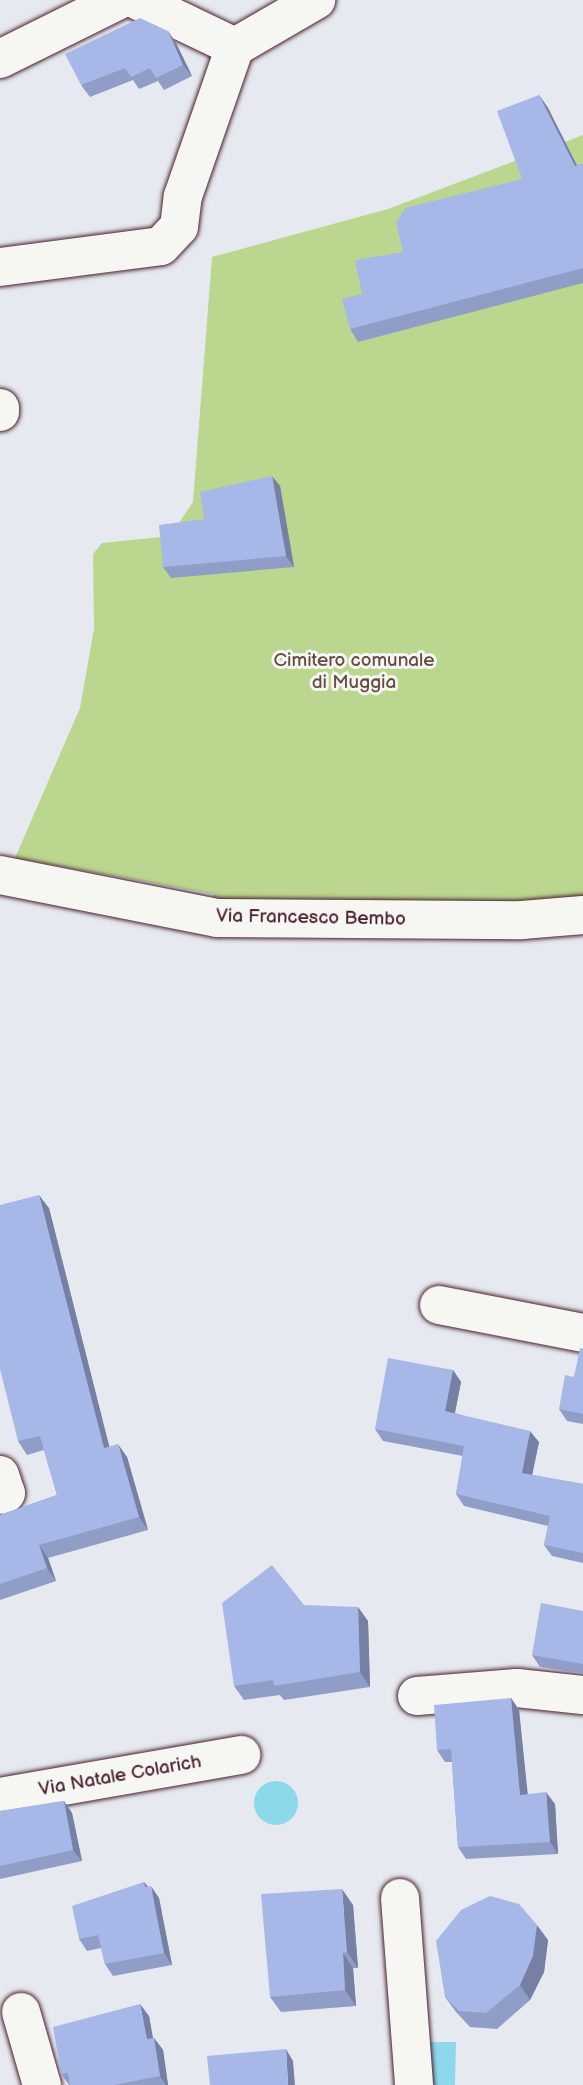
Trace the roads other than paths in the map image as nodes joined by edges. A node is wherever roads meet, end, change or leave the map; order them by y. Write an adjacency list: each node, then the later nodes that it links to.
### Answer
1 (119, 0): 5 (street)
2 (137, 0): 4 (street)
3 (316, 0): 4 (street)
4 (234, 47): 6 (street)
5 (0, 59)
6 (0, 267)
7 (0, 876): 8 (street, Via Francesco Bembo)
8 (583, 915)
9 (439, 1305): 10 (street)
10 (583, 1333)
11 (0, 1475): 12 (street)
12 (0, 1495)
13 (583, 1695): 14 (street)
14 (416, 1696)
15 (241, 1755): 16 (street, Via Natale Colarich)
16 (0, 1797)
17 (400, 1898): 20 (street)
18 (21, 2012): 19 (street)
19 (42, 2085)
20 (414, 2085)

